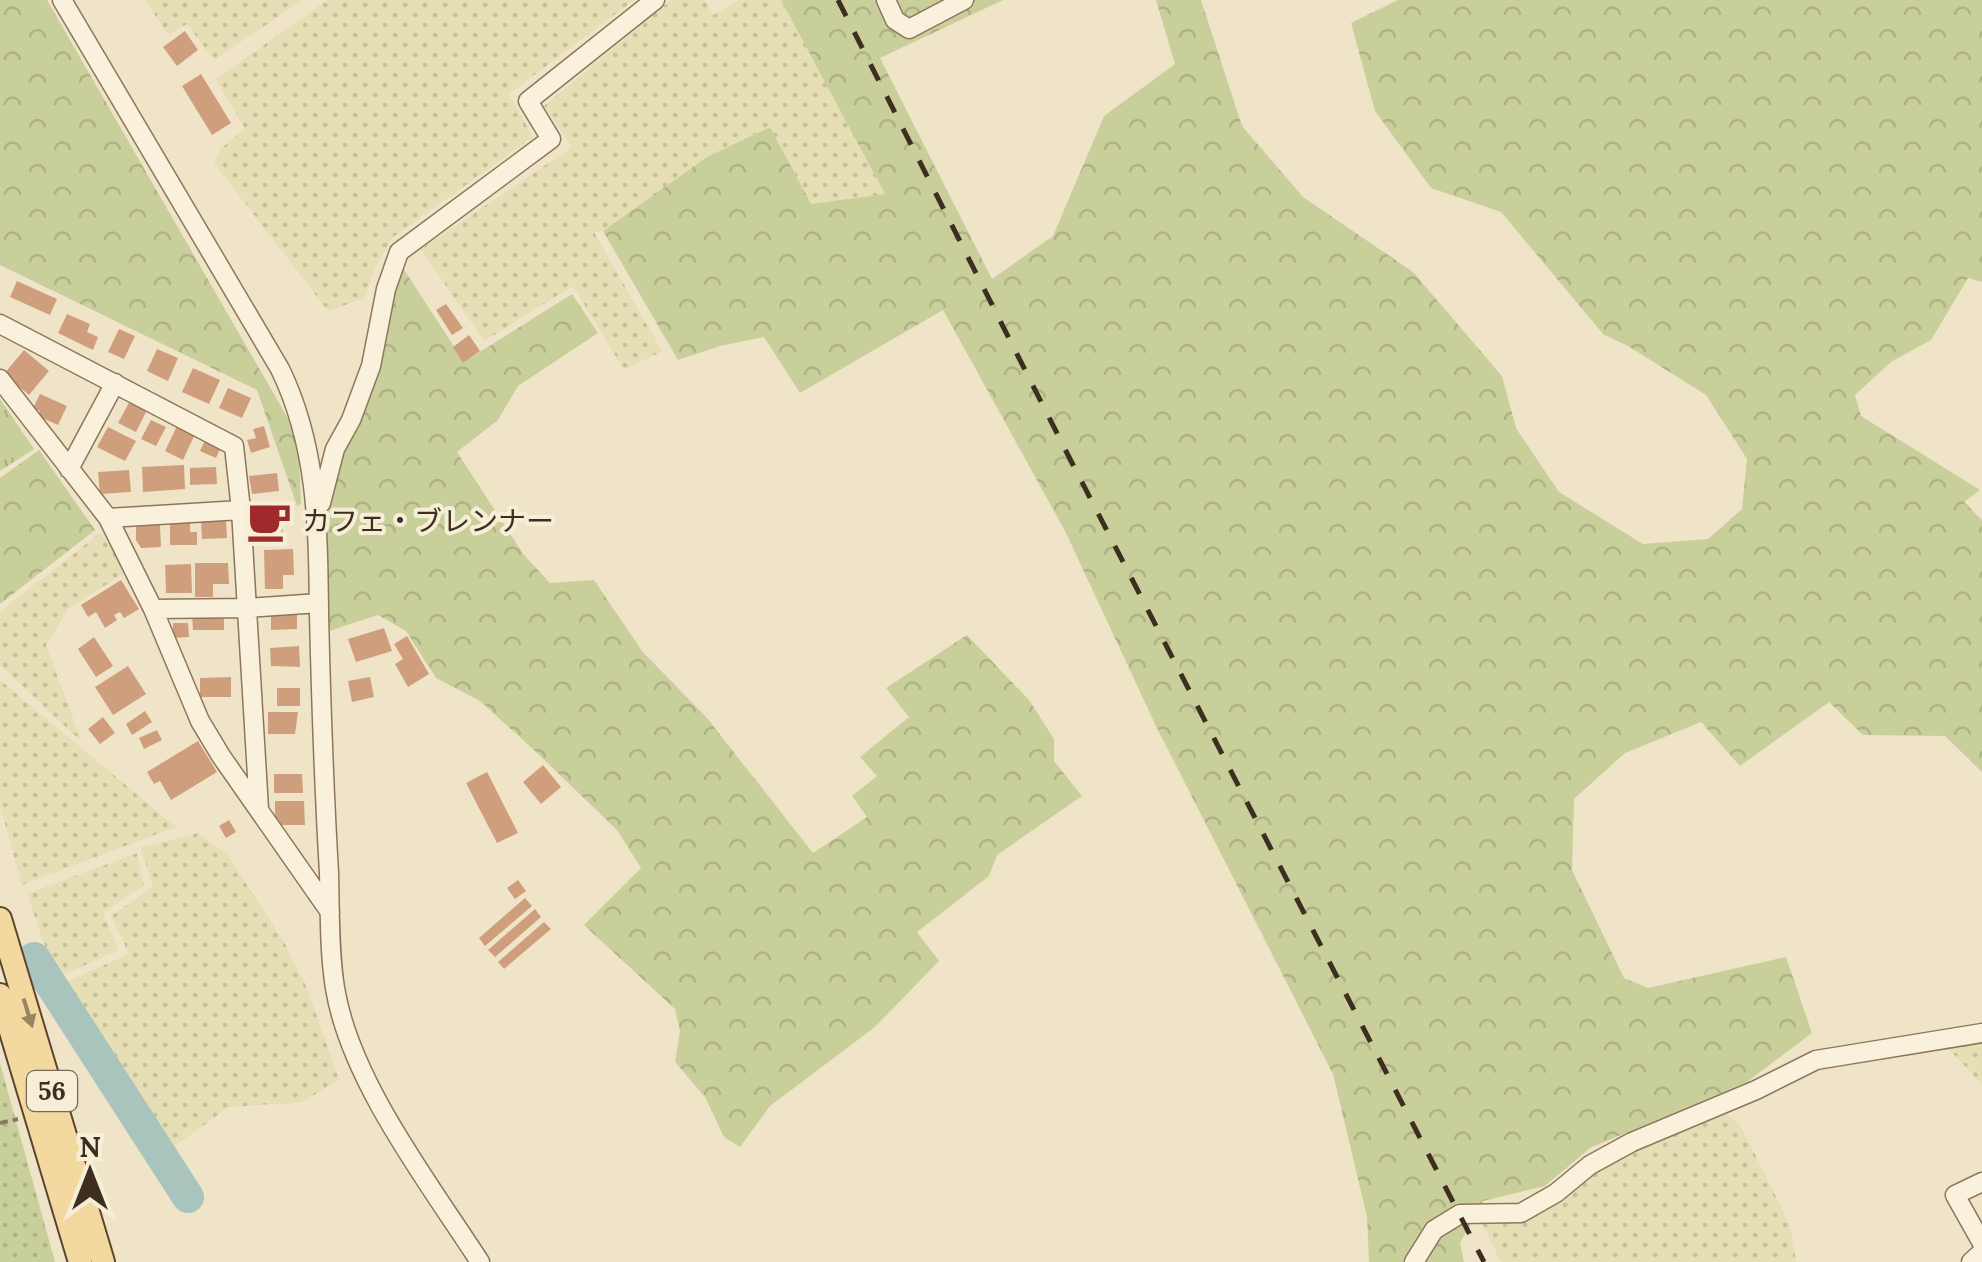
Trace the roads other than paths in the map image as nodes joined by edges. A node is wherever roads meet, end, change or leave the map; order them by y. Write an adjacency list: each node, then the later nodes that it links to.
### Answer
1 (62, 0): 10 (street)
2 (655, 0): 10 (street)
3 (886, 0): 4 (street)
4 (964, 0)
5 (0, 324): 7 (street)
6 (0, 379): 8 (street)
7 (115, 383): 8 (street); 9 (street)
8 (69, 469): 11 (street)
9 (241, 510): 11 (street); 13 (street)
10 (318, 513): 12 (street)
11 (108, 518): 14 (street)
12 (319, 603): 13 (street); 16 (street)
13 (248, 608): 14 (street); 15 (street)
14 (153, 609): 15 (street)
15 (259, 809): 16 (street)
16 (330, 913): 25 (street)
17 (0, 920): 24 (main road, 56, one-way to 24)
18 (0, 995): 23 (main road, 56)
19 (1982, 1033): 26 (street)
20 (1982, 1182): 21 (street)
21 (1982, 1243)
22 (1982, 1252): 27 (street)
23 (80, 1262)
24 (103, 1262)
25 (480, 1262)
26 (1414, 1262)
27 (1971, 1262)

